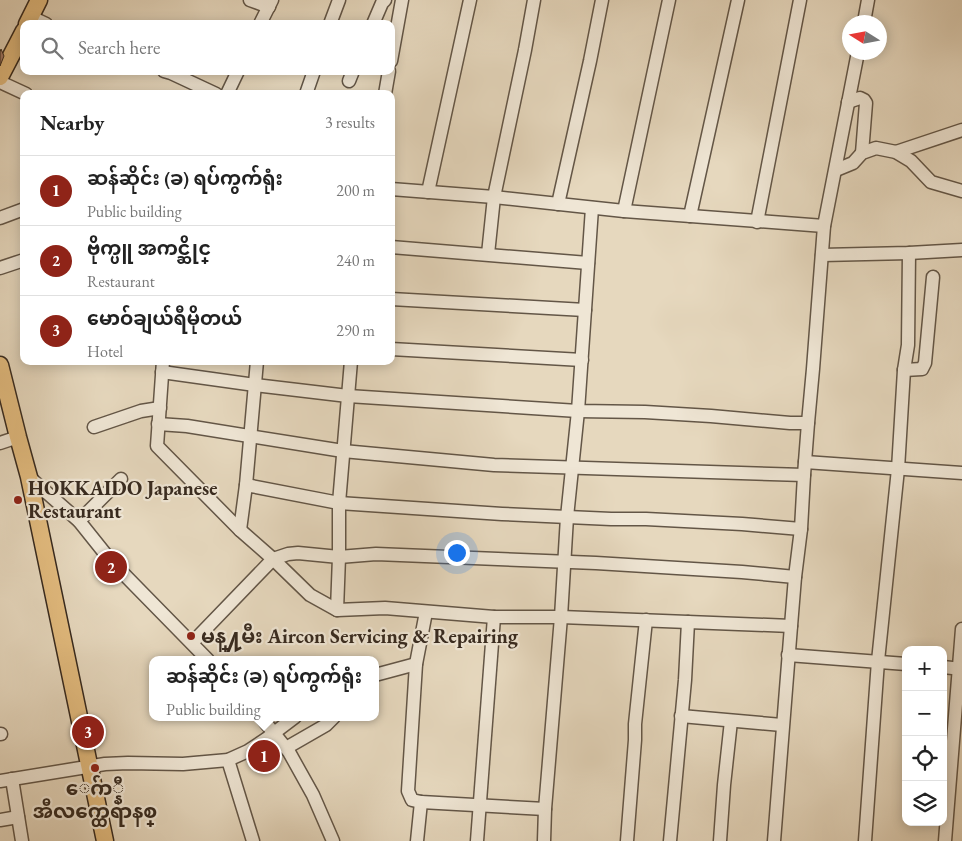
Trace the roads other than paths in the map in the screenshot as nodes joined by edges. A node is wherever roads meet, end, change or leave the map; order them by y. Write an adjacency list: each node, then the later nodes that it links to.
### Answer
1 (39, 0): 15 (main road)
2 (250, 0): 13 (street)
3 (338, 0): 17 (street)
4 (385, 0): 18 (street)
5 (402, 0): 20 (street)
6 (470, 0): 40 (street)
7 (534, 0): 41 (street)
8 (602, 0): 42 (street)
9 (669, 0): 45 (street)
10 (738, 0): 46 (street)
11 (800, 0): 48 (street)
12 (868, 0): 14 (street)
13 (270, 3): 16 (street)
14 (865, 15)
15 (29, 20)
16 (262, 20)
17 (331, 20)
18 (375, 20)
19 (20, 38): 26 (main road)
20 (395, 39)
21 (856, 60): 33 (street)
22 (175, 75): 28 (street)
23 (236, 75): 29 (street)
24 (313, 75): 30 (street)
25 (389, 75): 31 (street)
26 (0, 77)
27 (0, 82): 32 (street)
28 (207, 90)
29 (229, 90)
30 (307, 90)
31 (387, 90)
32 (20, 91)
33 (848, 102): 36 (street); 37 (street)
34 (962, 130): 35 (street)
35 (896, 152): 36 (street); 39 (street)
36 (862, 153): 37 (street)
37 (836, 170): 49 (street)
38 (395, 189): 40 (street)
39 (962, 191)
40 (428, 192): 41 (street)
41 (494, 197): 42 (street); 53 (street)
42 (558, 204): 43 (street)
43 (592, 208): 45 (street); 56 (street)
44 (20, 210): 47 (street)
45 (624, 211): 46 (street)
46 (690, 216): 48 (street)
47 (0, 218)
48 (757, 222): 49 (street)
49 (824, 226): 54 (street)
50 (395, 247): 53 (street)
51 (962, 250): 52 (street)
52 (910, 253): 54 (street); 67 (street)
53 (488, 254): 56 (street)
54 (822, 255): 72 (street)
55 (20, 261): 57 (street)
56 (588, 263): 60 (street)
57 (0, 268)
58 (933, 276): 67 (street)
59 (395, 299): 60 (street)
60 (585, 310): 62 (street)
61 (395, 349): 62 (street)
62 (582, 360): 71 (street)
63 (0, 365): 75 (main road)
64 (257, 365): 68 (street)
65 (351, 365): 69 (street)
66 (163, 367): 68 (street); 70 (street)
67 (904, 370): 82 (street)
68 (255, 385): 69 (street); 77 (street)
69 (348, 396): 71 (street); 79 (street)
70 (160, 408): 73 (street); 74 (street)
71 (578, 411): 72 (street); 80 (street)
72 (808, 422): 81 (street)
73 (158, 424): 77 (street); 91 (street)
74 (94, 427)
75 (17, 434): 76 (street); 78 (street); 84 (main road)
76 (0, 435)
77 (251, 436): 79 (street); 86 (street)
78 (0, 443)
79 (343, 451): 80 (street); 87 (street)
80 (572, 468): 81 (street); 88 (street)
81 (804, 468): 82 (street); 90 (street)
82 (898, 468): 83 (street); 107 (street)
83 (962, 473)
84 (29, 477): 89 (street); 122 (main road)
85 (122, 479): 89 (street)
86 (246, 485): 87 (street); 91 (street)
87 (339, 503): 88 (street); 92 (street)
88 (567, 517): 90 (street); 94 (street)
89 (80, 521): 104 (street)
90 (801, 529): 95 (street)
91 (240, 530): 93 (street)
92 (339, 557): 93 (street); 94 (street); 96 (street)
93 (273, 559): 96 (street); 104 (street)
94 (565, 561): 95 (street); 99 (street)
95 (795, 577): 102 (street)
96 (337, 610): 97 (street)
97 (426, 612): 98 (street); 108 (street)
98 (494, 617): 99 (street); 125 (street)
99 (561, 618): 100 (street); 126 (street)
100 (646, 620): 101 (street); 136 (street)
101 (688, 622): 102 (street); 113 (street)
102 (791, 626): 105 (street)
103 (962, 630): 111 (street)
104 (192, 643): 106 (street)
105 (788, 655): 107 (street); 118 (street)
106 (204, 656)
107 (878, 661): 109 (street); 140 (street)
108 (416, 664): 112 (street); 124 (street)
109 (902, 664)
110 (947, 668): 111 (street)
111 (961, 669): 141 (street)
112 (379, 675)
113 (681, 716): 117 (street); 137 (street)
114 (264, 721): 119 (street)
115 (290, 721): 119 (street)
116 (330, 721): 120 (street)
117 (731, 721): 118 (street); 138 (street)
118 (782, 725): 139 (street)
119 (274, 733): 120 (street); 121 (street)
120 (286, 748): 132 (street)
121 (228, 760): 122 (street); 131 (street)
122 (89, 767): 123 (street); 130 (main road)
123 (6, 780): 127 (street)
124 (421, 802): 125 (street); 133 (street)
125 (480, 805): 126 (street); 134 (street)
126 (545, 809): 135 (street)
127 (18, 817): 128 (street); 129 (street)
128 (0, 820)
129 (22, 841)
130 (105, 841)
131 (253, 841)
132 (332, 841)
133 (417, 841)
134 (478, 841)
135 (544, 841)
136 (627, 841)
137 (670, 841)
138 (720, 841)
139 (774, 841)
140 (866, 841)
141 (945, 841)

